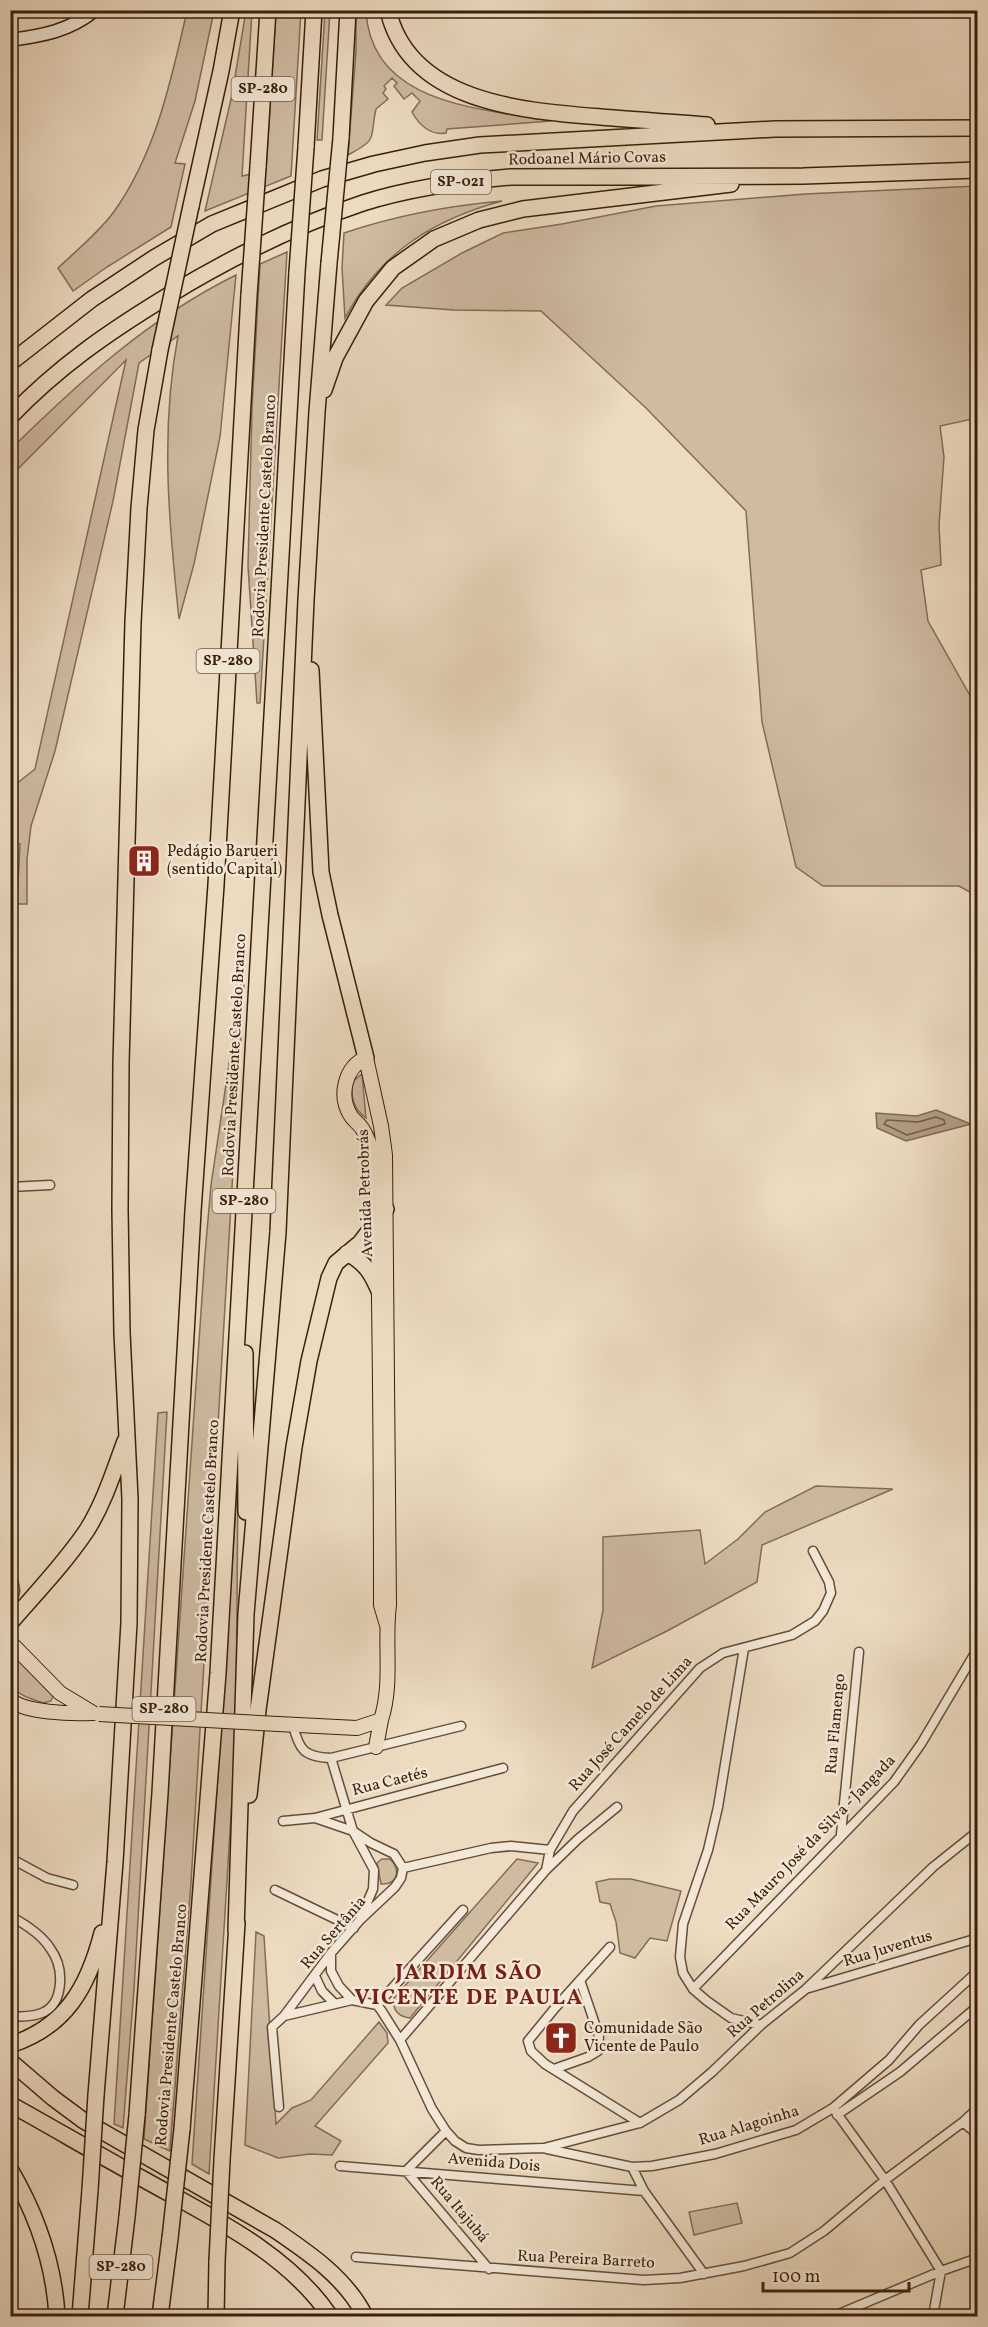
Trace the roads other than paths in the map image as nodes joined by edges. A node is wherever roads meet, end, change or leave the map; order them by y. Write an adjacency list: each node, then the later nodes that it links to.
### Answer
1 (95, 10): 7 (main road)
2 (232, 10): 23 (highway, bridge)
3 (268, 10): 107 (highway, Rodovia Presidente Castelo Branco / SP-280, bridge)
4 (314, 10): 19 (highway, Rodovia Presidente Castelo Branco / SP-280, bridge)
5 (348, 10): 13 (highway, bridge)
6 (388, 10): 9 (highway)
7 (10, 40)
8 (978, 128): 9 (highway, Rodoanel Mário Covas / SP-021)
9 (775, 129): 12 (highway, Rodoanel Mário Covas / SP-021)
10 (978, 170): 11 (highway, Rodoanel Mário Covas / SP-021)
11 (803, 176): 13 (highway); 14 (highway, Rodoanel Mário Covas / SP-021)
12 (10, 363)
13 (317, 412): 15 (highway)
14 (10, 417)
15 (306, 600): 16 (highway); 27 (highway)
16 (366, 1058): 20 (main road, Avenida Petrobrás); 20 (main road, Avenida Petrobrás)
17 (50, 1185): 18 (street)
18 (10, 1187)
19 (245, 1194): 27 (highway); 108 (highway, Rodovia Presidente Castelo Branco / SP-280, bridge)
20 (382, 1215): 21 (highway); 22 (main road, Avenida Petrobrás); 29 (main road, Avenida Petrobrás)
21 (347, 1253): 22 (highway); 63 (highway)
22 (380, 1293): 29 (main road, Avenida Petrobrás)
23 (128, 1436): 28 (highway); 54 (highway)
24 (813, 1551): 31 (street, Rua José Camelo de Lima)
25 (10, 1561): 26 (street)
26 (10, 1612)
27 (246, 1614): 63 (highway)
28 (10, 1623)
29 (387, 1625): 38 (main road, Avenida Petrobrás)
30 (10, 1642): 34 (main road)
31 (744, 1648): 52 (street, Rua José Camelo de Lima); 70 (street)
32 (978, 1648): 51 (street, Rua Mauro José da Silva - Jangada)
33 (859, 1652): 51 (street, Rua Flamengo)
34 (60, 1693): 36 (main road); 37 (main road)
35 (12, 1703): 36 (main road)
36 (53, 1712): 37 (main road)
37 (96, 1713): 39 (main road, bridge)
38 (381, 1720): 41 (main road); 42 (main road, Avenida Petrobrás)
39 (293, 1725): 41 (main road); 43 (street)
40 (461, 1726): 42 (street)
41 (357, 1728): 42 (main road)
42 (376, 1747): 43 (street)
43 (331, 1758): 46 (street)
44 (503, 1768): 46 (street, Rua Caetés)
45 (617, 1807): 56 (street)
46 (346, 1809): 47 (street, Rua Caetés); 49 (street)
47 (315, 1818): 48 (street, Rua Caetés); 49 (street)
48 (283, 1821)
49 (353, 1831): 55 (street); 61 (street)
50 (978, 1831): 71 (street, Rua Petrolina)
51 (842, 1834): 70 (street, Rua Mauro José da Silva - Jangada)
52 (550, 1850): 55 (street); 56 (street, Rua José Camelo de Lima)
53 (10, 1858): 57 (street)
54 (115, 1862): 80 (highway); 106 (highway, bridge)
55 (403, 1868): 61 (street, Rua Sertânia)
56 (546, 1870): 79 (street)
57 (73, 1885)
58 (275, 1890): 62 (street)
59 (463, 1910): 74 (street)
60 (10, 1916): 76 (street)
61 (360, 1920): 62 (street, Rua Sertânia)
62 (354, 1929): 66 (street, Rua Sertânia)
63 (236, 1931): 109 (highway, bridge)
64 (978, 1938): 71 (street, Rua Juventus)
65 (610, 1947): 69 (street)
66 (331, 1953): 68 (street, Rua Sertânia); 72 (street)
67 (978, 1971): 81 (street, Rua Alagoinha)
68 (315, 1976): 73 (street); 77 (street, Rua Sertânia)
69 (580, 1980): 83 (street); 83 (street)
70 (693, 1989): 78 (street)
71 (806, 1989): 78 (street, Rua Petrolina)
72 (352, 2000): 73 (street); 74 (street)
73 (334, 2003): 77 (street)
74 (377, 2005): 79 (street)
75 (978, 2006): 84 (street)
76 (10, 2016)
77 (284, 2016): 86 (street)
78 (761, 2025): 90 (street, Rua Petrolina)
79 (400, 2040): 91 (street)
80 (10, 2045)
81 (889, 2060): 84 (street); 88 (street, Rua Alagoinha)
82 (10, 2061): 111 (highway)
83 (554, 2069): 90 (street)
84 (900, 2072): 88 (street)
85 (10, 2104): 110 (highway)
86 (279, 2107)
87 (978, 2108): 89 (street, Rua Pereira Barreto)
88 (835, 2111): 95 (street, Rua Alagoinha); 98 (street)
89 (963, 2122): 92 (street); 98 (street, Rua Pereira Barreto)
90 (640, 2123): 93 (street, Rua Petrolina)
91 (446, 2132): 93 (street); 97 (street)
92 (978, 2134)
93 (544, 2148): 95 (street, Rua Alagoinha)
94 (340, 2166): 97 (street, Avenida Dois)
95 (632, 2167): 99 (street)
96 (10, 2169): 105 (highway)
97 (406, 2171): 99 (street, Avenida Dois); 102 (street, Rua Itajubá)
98 (885, 2180): 103 (street); 104 (street, Rua Pereira Barreto)
99 (644, 2191): 104 (street)
100 (356, 2257): 102 (street, Rua Pereira Barreto)
101 (978, 2258): 103 (street)
102 (489, 2269): 104 (street, Rua Pereira Barreto)
103 (941, 2271): 112 (street); 113 (street)
104 (704, 2274)
105 (57, 2316)
106 (80, 2316)
107 (115, 2316)
108 (160, 2316)
109 (216, 2316)
110 (330, 2316)
111 (365, 2316)
112 (834, 2316)
113 (933, 2316)

